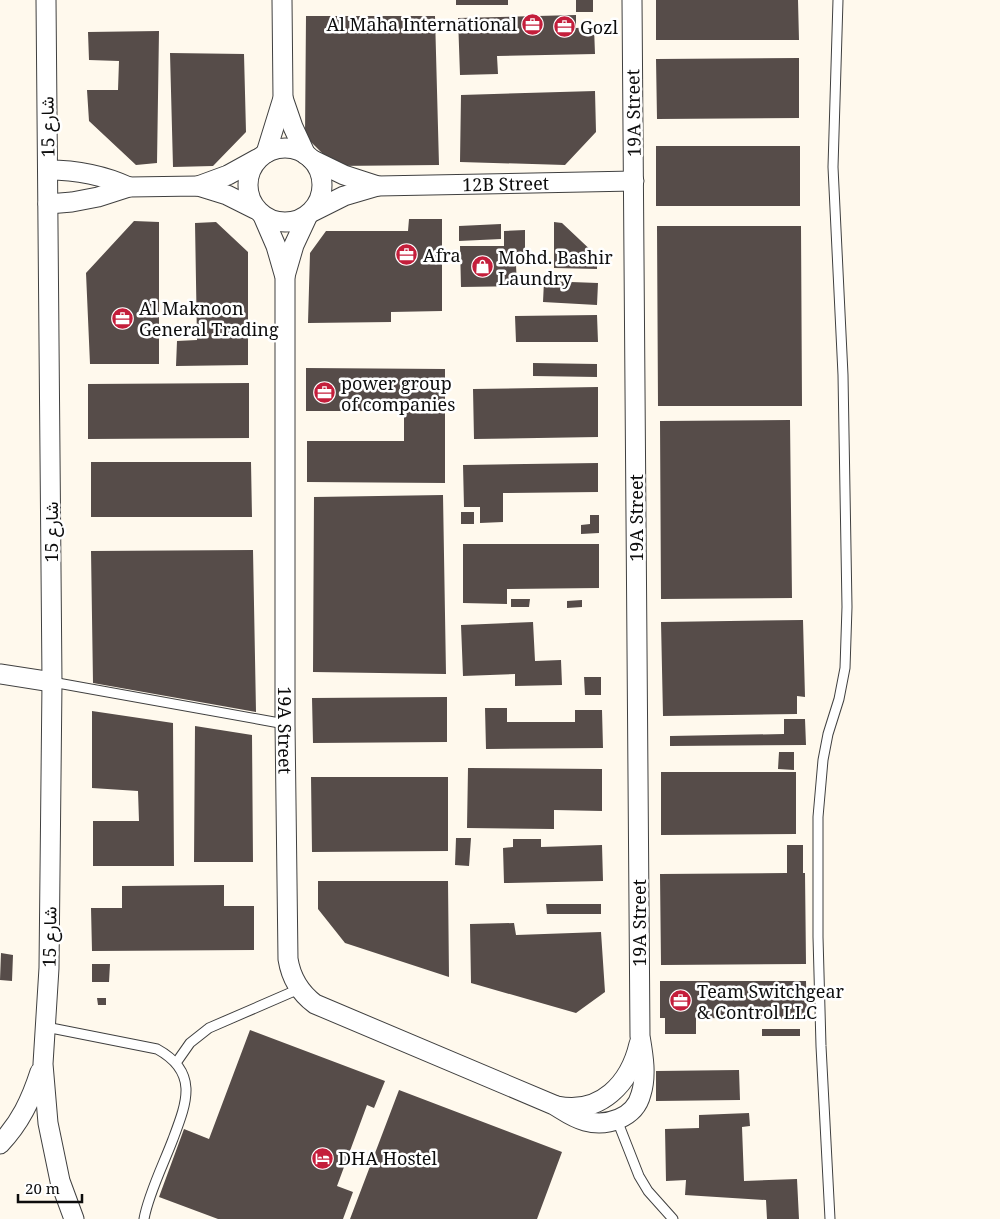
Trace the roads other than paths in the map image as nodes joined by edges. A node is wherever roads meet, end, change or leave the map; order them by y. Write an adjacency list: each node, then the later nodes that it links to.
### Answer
1 (46, 0): 8 (street, شارع 15)
2 (282, 0): 5 (street)
3 (632, 0): 9 (street, 19A Street)
4 (838, 0): 31 (lane)
5 (282, 98): 6 (street); 7 (street)
6 (262, 156): 7 (street); 10 (street); 14 (street)
7 (309, 157): 11 (street); 15 (street)
8 (48, 170): 12 (street); 13 (street, شارع 15)
9 (634, 181): 11 (street, 12B Street); 22 (street, 19A Street)
10 (198, 186): 12 (street); 14 (street)
11 (378, 186): 15 (street)
12 (129, 187): 13 (street)
13 (48, 204): 18 (street, شارع 15)
14 (259, 212): 15 (street); 16 (street)
15 (310, 213): 16 (street)
16 (285, 278): 19 (street, 19A Street)
17 (0, 674): 18 (street)
18 (52, 682): 19 (lane); 21 (street, شارع 15)
19 (285, 724): 20 (street, 19A Street)
20 (299, 989): 23 (lane); 25 (street, 19A Street)
21 (46, 1027): 23 (lane); 24 (street, شارع 15)
22 (640, 1036): 25 (street); 26 (street)
23 (176, 1063): 29 (lane)
24 (43, 1064): 27 (street, شارع 15); 28 (street, شارع 15)
25 (554, 1105): 26 (street)
26 (617, 1120): 30 (lane)
27 (0, 1144)
28 (74, 1219)
29 (144, 1219)
30 (673, 1219)
31 (830, 1219)

